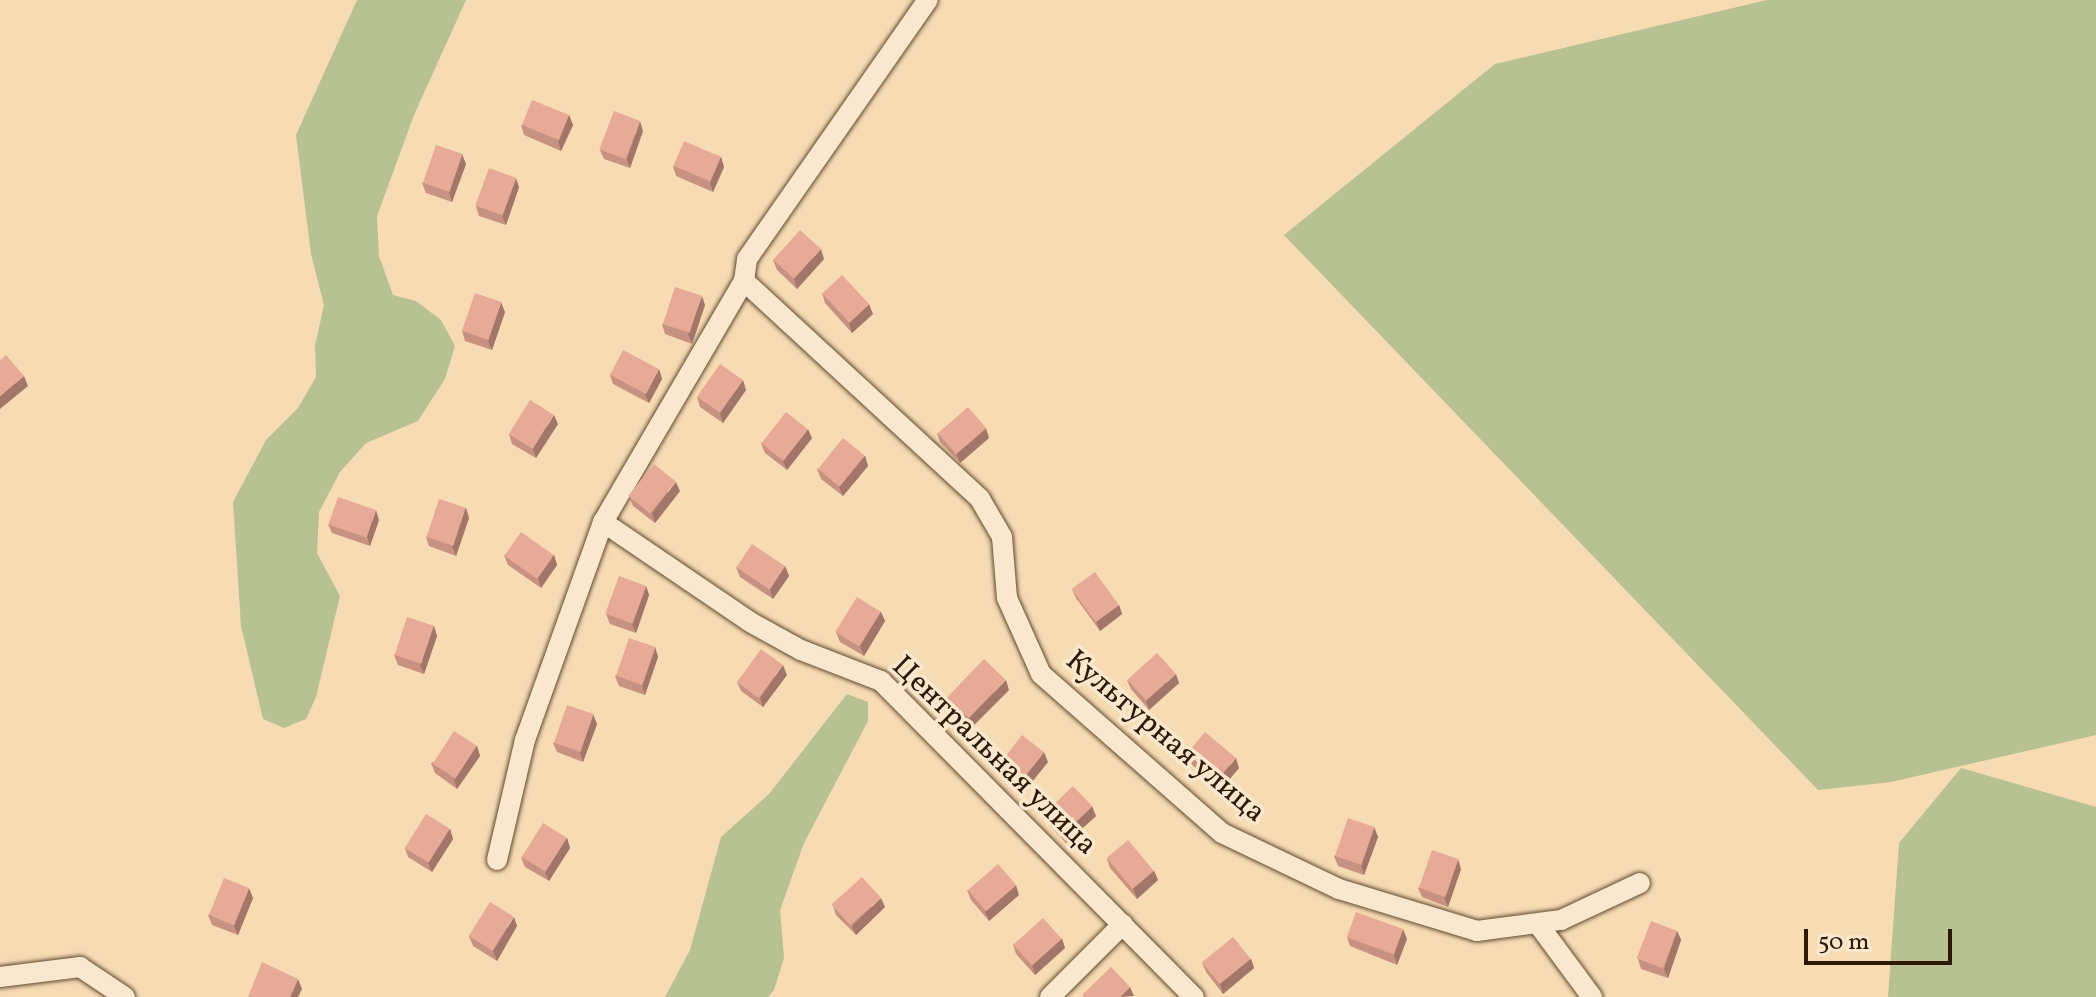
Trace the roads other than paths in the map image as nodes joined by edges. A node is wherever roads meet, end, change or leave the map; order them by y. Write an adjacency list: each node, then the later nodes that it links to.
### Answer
1 (928, 0): 2 (street)
2 (744, 281): 3 (street); 7 (street, Культурная улица)
3 (603, 522): 4 (street); 6 (street, Центральная улица)
4 (497, 860)
5 (1640, 883): 7 (street, Культурная улица)
6 (1123, 924): 10 (street); 11 (street, Центральная улица)
7 (1538, 924): 12 (street)
8 (0, 977): 9 (street)
9 (125, 997)
10 (1050, 997)
11 (1194, 997)
12 (1592, 997)

